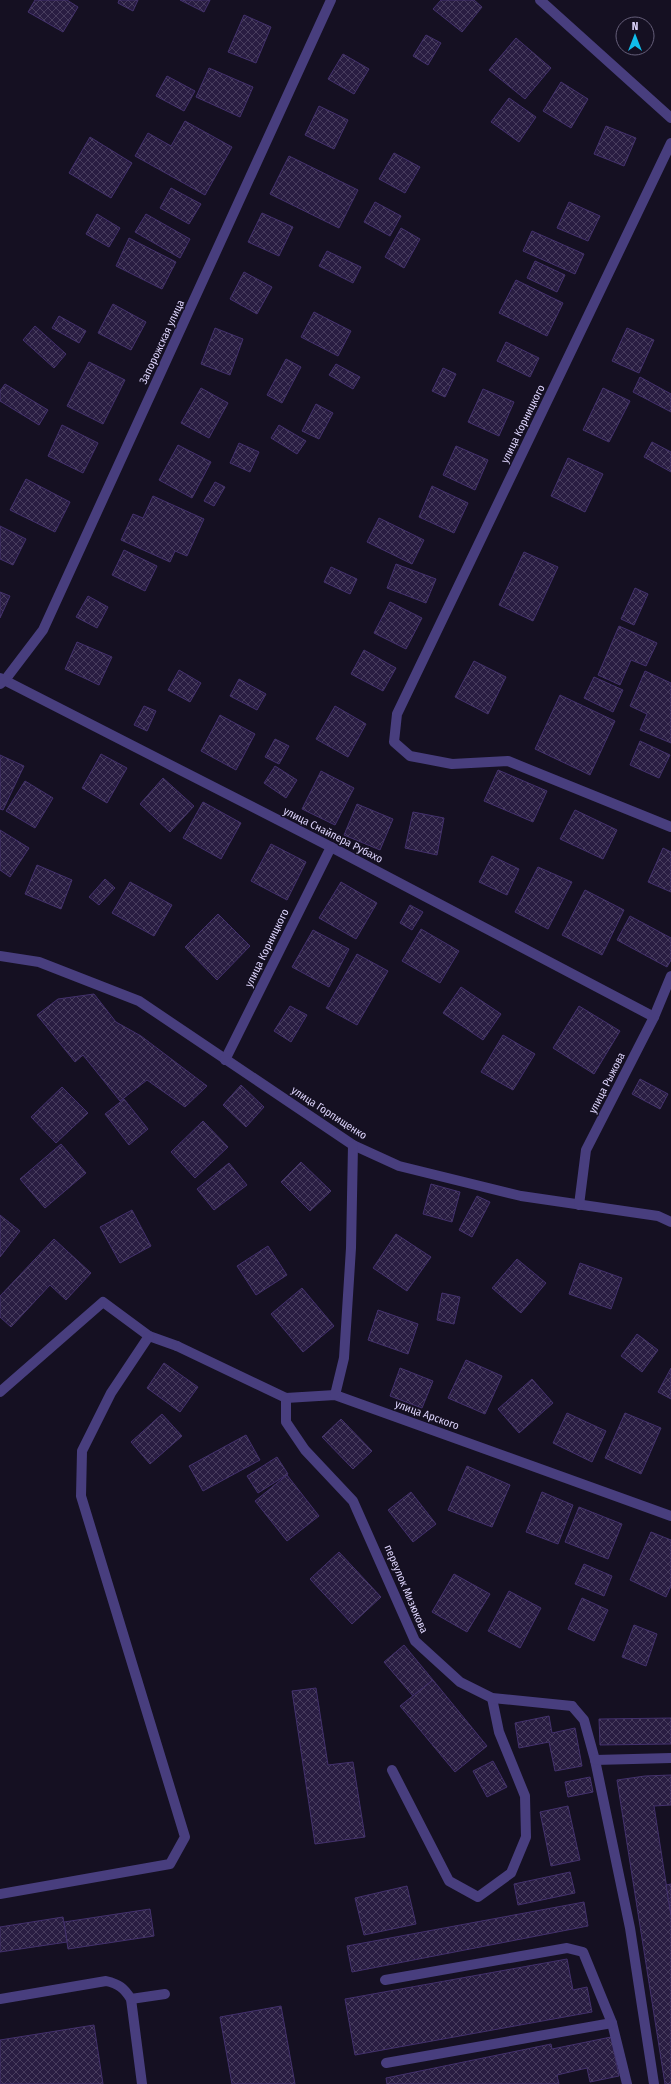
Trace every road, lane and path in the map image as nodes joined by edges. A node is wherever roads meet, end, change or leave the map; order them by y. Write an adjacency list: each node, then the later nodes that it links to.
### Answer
1 (331, 0): 5 (street, Запорожская улица)
2 (540, 0): 3 (street)
3 (671, 118)
4 (671, 143): 6 (street, улица Корницкого)
5 (2, 681): 7 (street, улица Снайпера Рубахо)
6 (671, 827)
7 (330, 847): 10 (street, улица Снайпера Рубахо); 11 (street, улица Корницкого)
8 (0, 956): 11 (street, улица Горпищенко)
9 (671, 976): 10 (street, улица Рыжова)
10 (654, 1017): 13 (street, улица Рыжова)
11 (225, 1060): 12 (street, улица Горпищенко)
12 (353, 1145): 13 (street, улица Горпищенко); 17 (street)
13 (579, 1205): 14 (street, улица Горпищенко)
14 (671, 1222)
15 (149, 1336): 16 (street, улица Арского); 18 (street, улица Арского); 24 (street)
16 (0, 1392)
17 (335, 1395): 18 (street, улица Арского); 19 (street, улица Арского)
18 (286, 1398): 20 (street, переулок Мизюкова)
19 (671, 1516)
20 (492, 1698): 22 (street, переулок Мизюкова); 23 (street)
21 (671, 1758): 22 (street)
22 (595, 1760): 33 (street)
23 (392, 1770)
24 (0, 1894)
25 (384, 1980): 29 (street)
26 (165, 1994): 28 (street)
27 (0, 1999): 28 (street)
28 (131, 2000): 31 (street)
29 (612, 2023): 30 (street); 32 (street)
30 (386, 2063)
31 (142, 2084)
32 (627, 2084)
33 (654, 2084)

